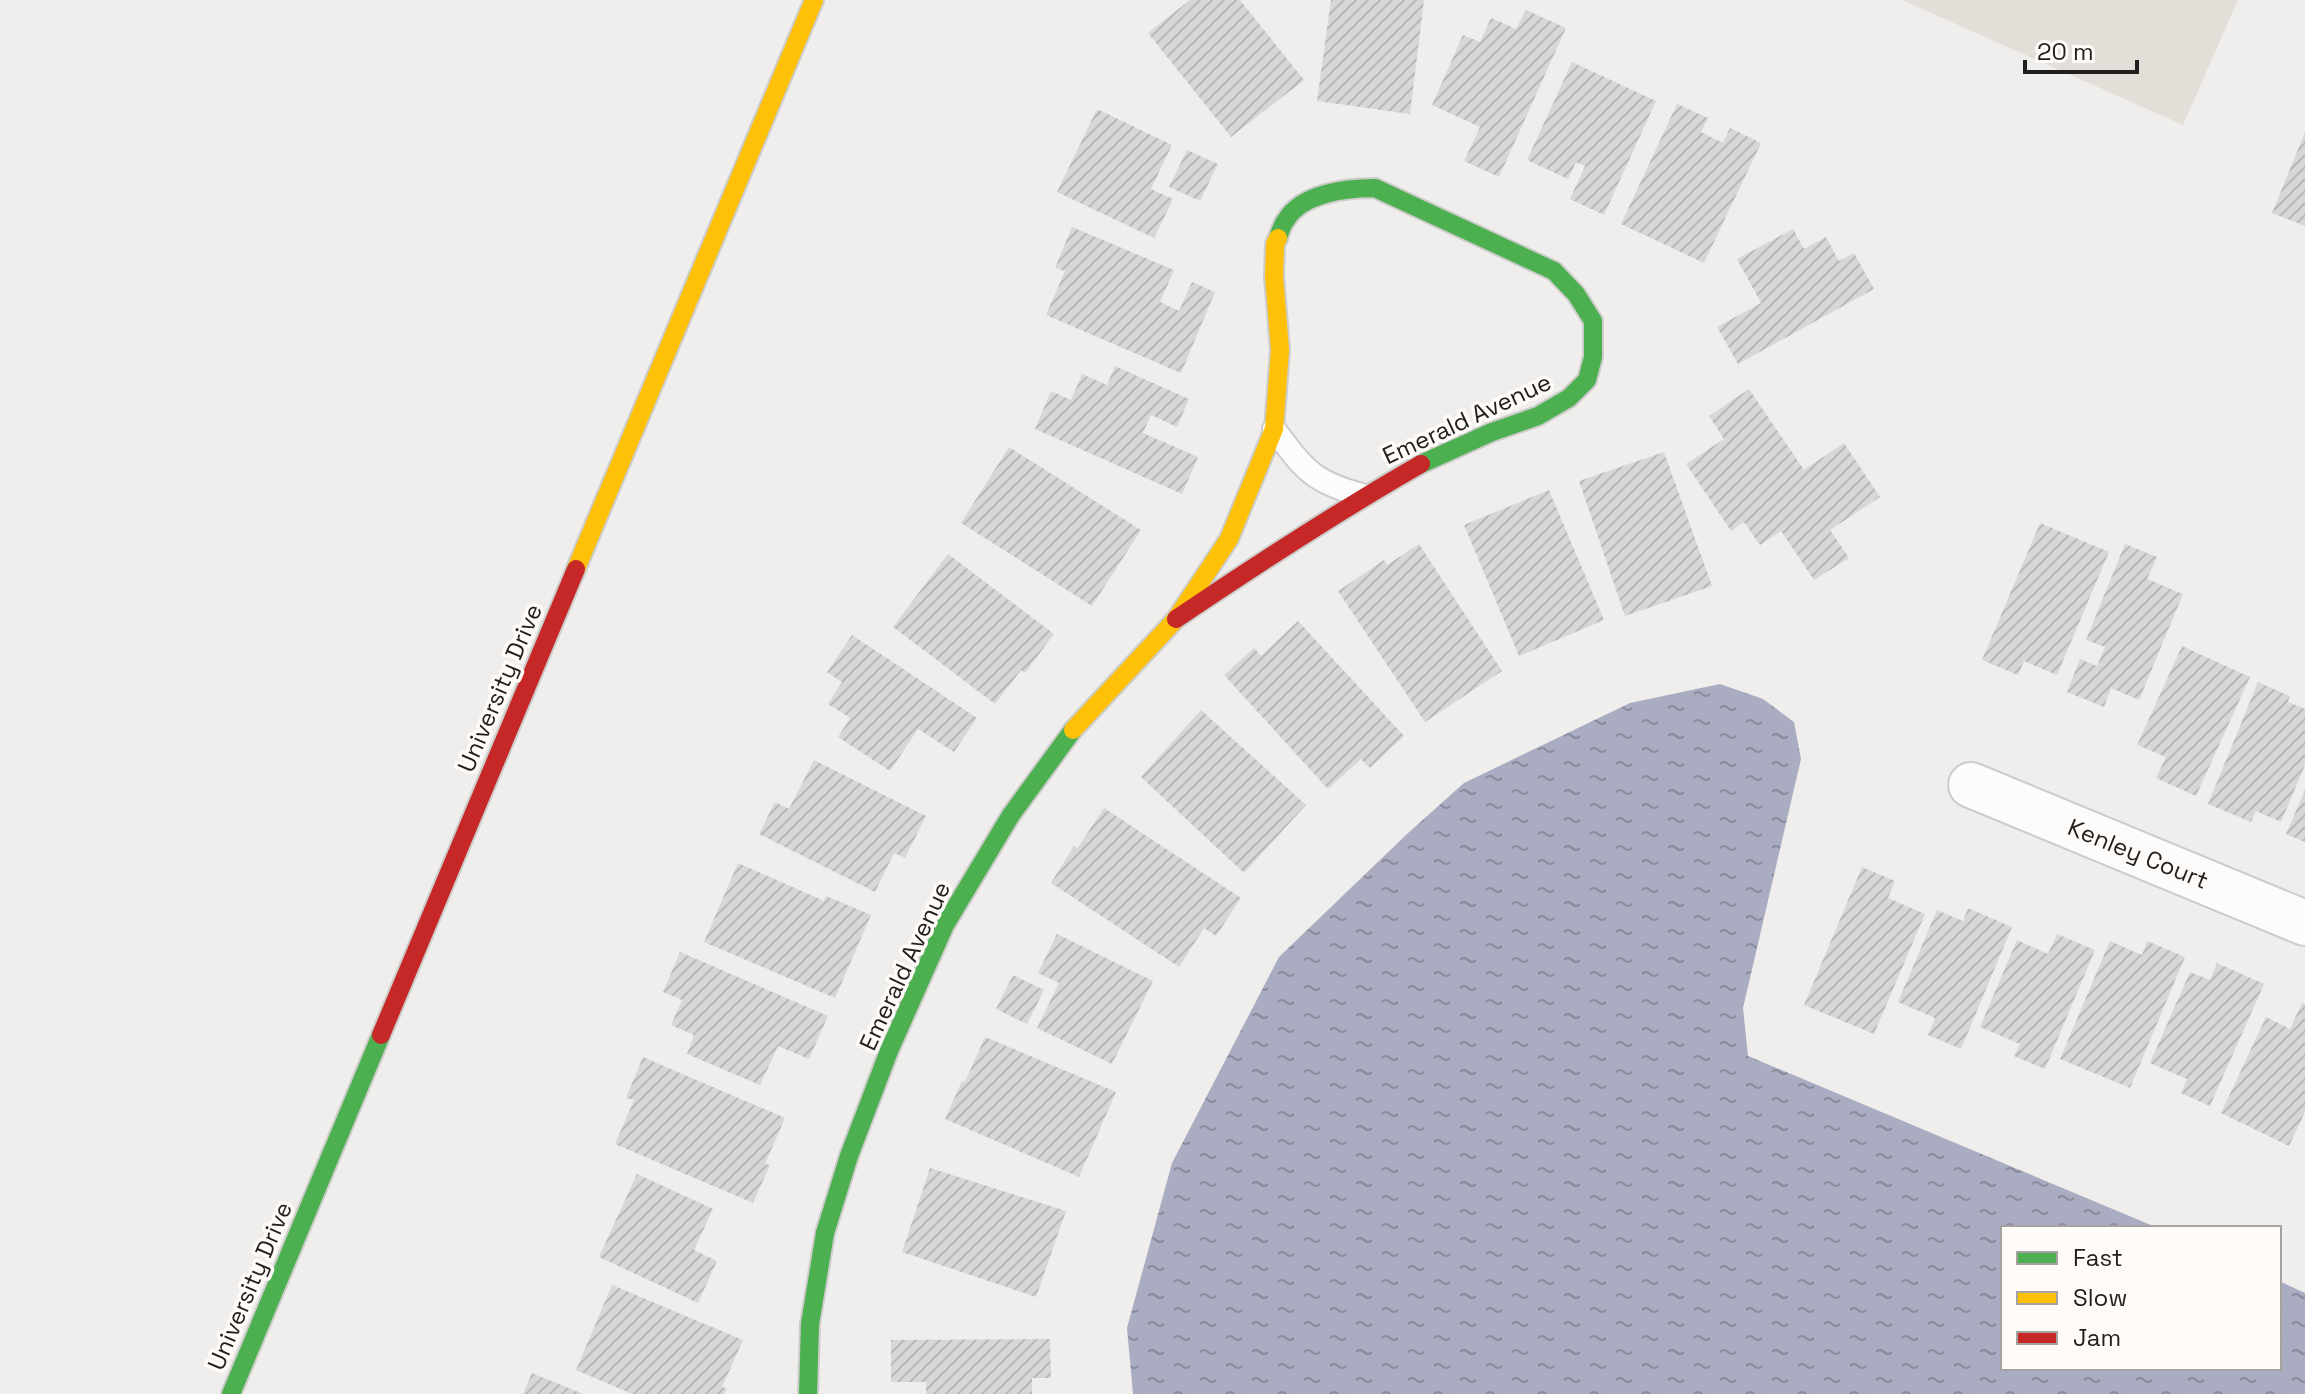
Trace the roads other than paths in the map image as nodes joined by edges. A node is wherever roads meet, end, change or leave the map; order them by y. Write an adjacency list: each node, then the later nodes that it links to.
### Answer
1 (814, 0): 7 (street, University Drive)
2 (1274, 429): 3 (lane); 3 (street, Emerald Avenue); 4 (street, Emerald Avenue)
3 (1365, 496): 4 (street, Emerald Avenue)
4 (1176, 619): 8 (street, Emerald Avenue)
5 (1971, 785): 6 (street, Kenley Court)
6 (2305, 923)
7 (231, 1394)
8 (808, 1394)

